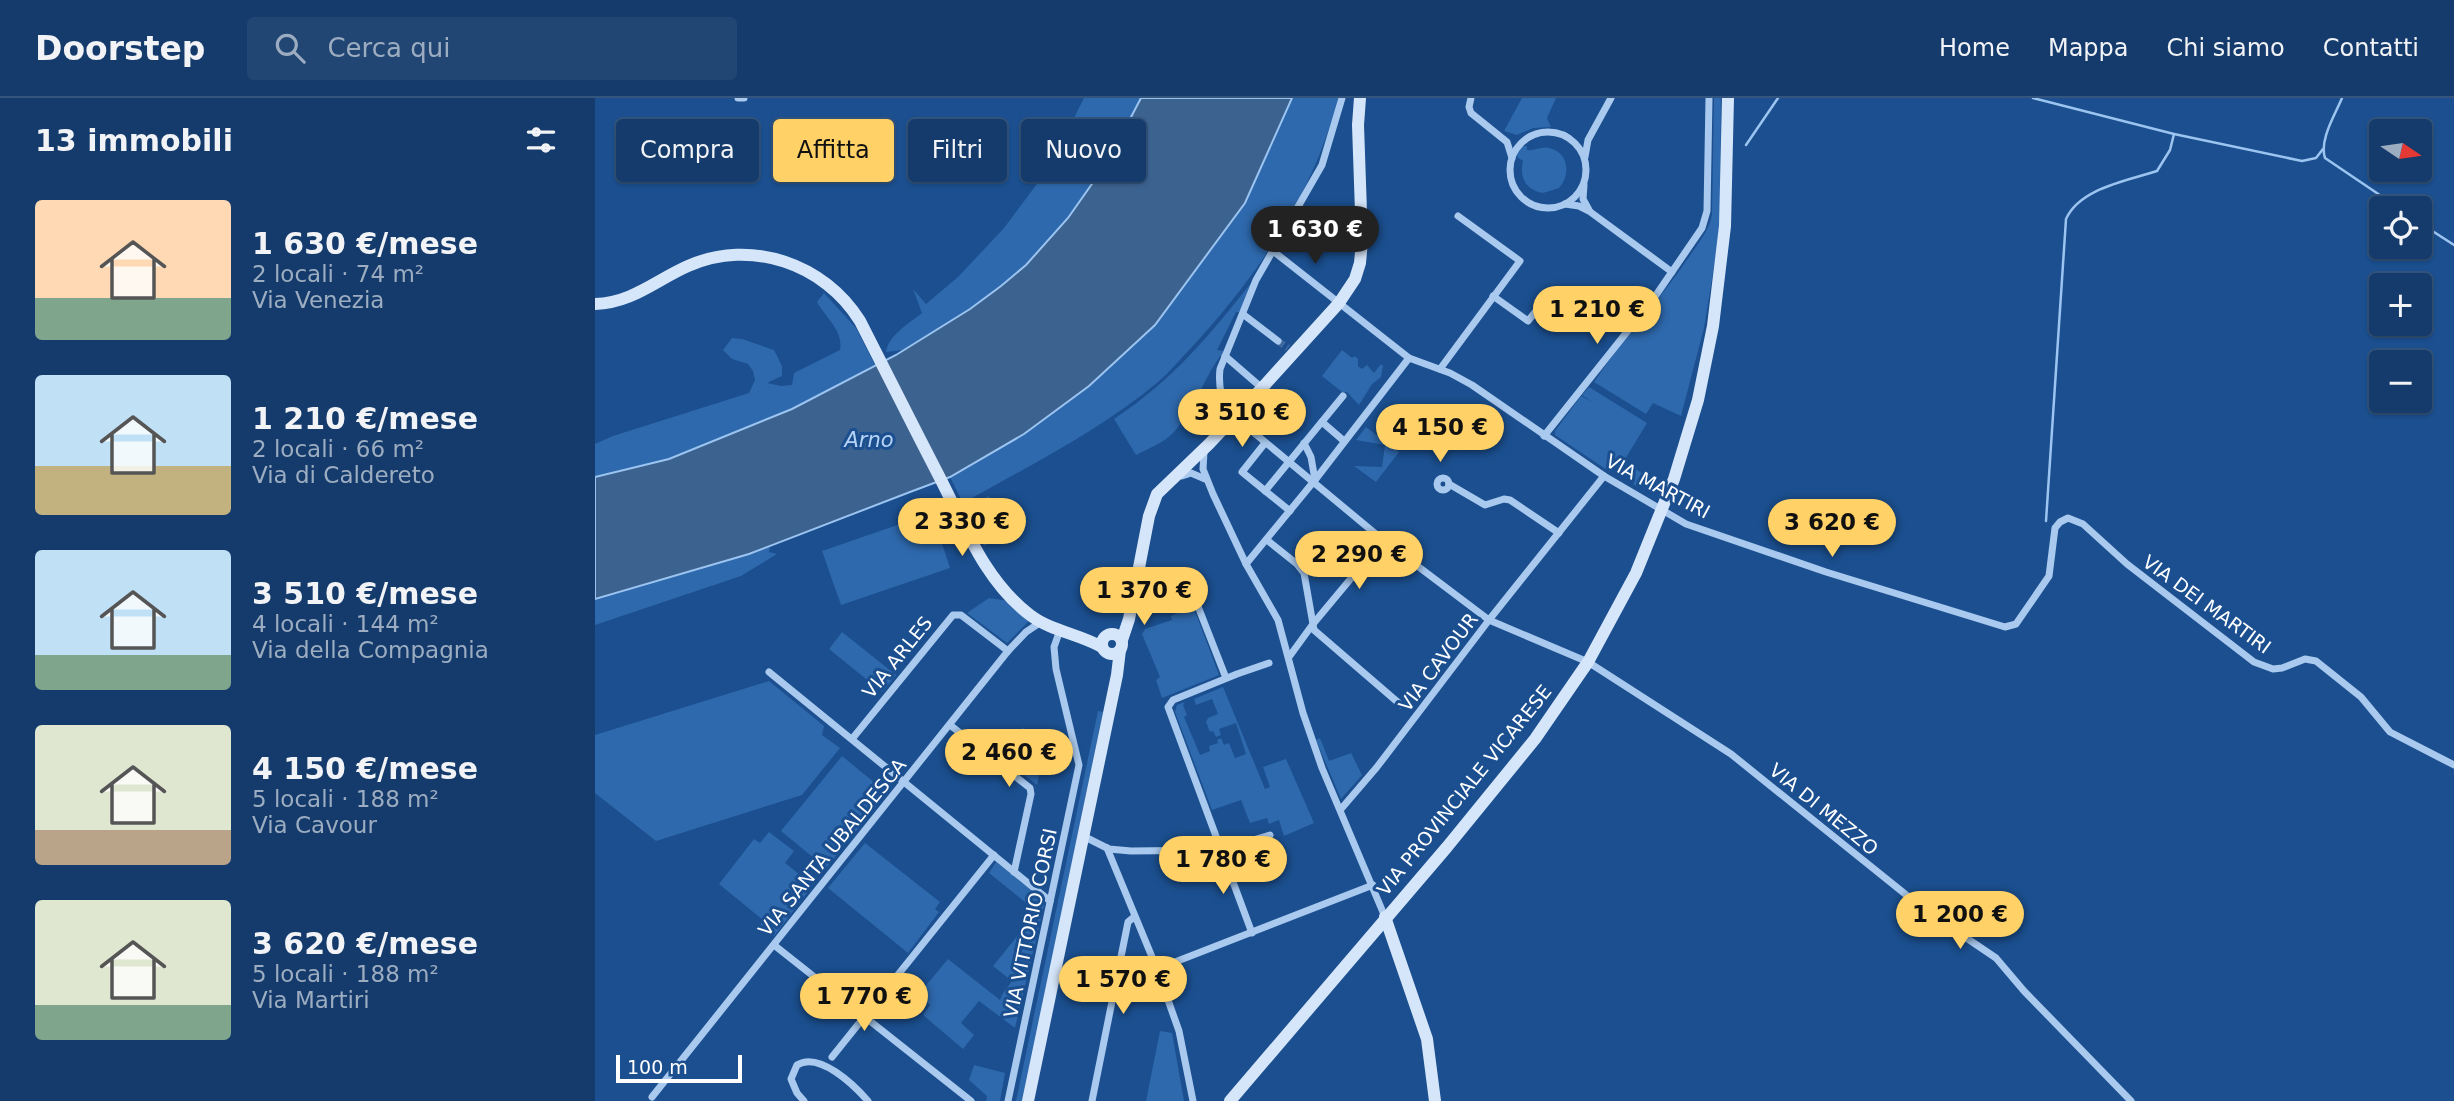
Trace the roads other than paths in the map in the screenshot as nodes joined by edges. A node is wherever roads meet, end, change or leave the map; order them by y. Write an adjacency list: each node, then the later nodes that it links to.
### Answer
1 (738, 98): 2 (street)
2 (744, 98)
3 (1342, 98): 15 (street)
4 (1360, 98): 19 (main road)
5 (1471, 98): 9 (street)
6 (1611, 98): 10 (street)
7 (1709, 98): 16 (street)
8 (1728, 98): 42 (main road, VIA PROVINCIALE VICARESE)
9 (1512, 160): 10 (street); 12 (street)
10 (1585, 168): 11 (street)
11 (1585, 178): 12 (street); 13 (street)
12 (1563, 205): 13 (street)
13 (1589, 211): 16 (street)
14 (1458, 216): 18 (street)
15 (1273, 251): 19 (street, VIA MARTIRI); 21 (street)
16 (1672, 272): 30 (street)
17 (1552, 291): 18 (street)
18 (1493, 296): 25 (street)
19 (1339, 303): 24 (street, VIA MARTIRI); 26 (main road)
20 (595, 304): 50 (main road)
21 (1244, 315): 22 (street); 23 (street)
22 (1278, 341)
23 (1225, 356): 26 (street); 28 (street)
24 (1409, 358): 25 (street, VIA MARTIRI); 31 (street)
25 (1440, 369): 30 (street, VIA MARTIRI)
26 (1262, 388): 28 (main road)
27 (1343, 396): 29 (street)
28 (1233, 418): 32 (street, VIA DI MEZZO); 34 (main road)
29 (1322, 422): 31 (street); 33 (street)
30 (1544, 436): 36 (street, VIA MARTIRI)
31 (1344, 441): 38 (street)
32 (1265, 443): 35 (street, VIA DI MEZZO); 41 (street)
33 (1304, 443): 35 (street); 38 (street)
34 (1205, 448): 37 (street); 40 (main road)
35 (1288, 463): 38 (street, VIA DI MEZZO); 41 (street)
36 (1604, 477): 42 (street, VIA MARTIRI); 44 (street, VIA CAVOUR)
37 (1209, 482): 40 (street); 47 (street)
38 (1314, 482): 43 (street); 46 (street, VIA DI MEZZO)
39 (1449, 484): 44 (street)
40 (1165, 486): 48 (main road)
41 (1265, 491): 43 (street)
42 (1664, 510): 52 (street, VIA MARTIRI); 57 (main road, VIA PROVINCIALE VICARESE)
43 (1290, 511): 45 (street)
44 (1559, 533): 49 (street, VIA CAVOUR)
45 (1267, 540): 47 (street); 51 (street)
46 (1383, 540): 49 (street, VIA DI MEZZO); 51 (street)
47 (1246, 564): 56 (street)
48 (1138, 569): 54 (main road); 60 (street)
49 (1489, 620): 57 (street, VIA DI MEZZO); 66 (street, VIA CAVOUR)
50 (1041, 622): 53 (main road); 55 (street, VIA SANTA UBALDESCA)
51 (1313, 624): 56 (street); 61 (street)
52 (1992, 624): 64 (street, VIA DEI MARTIRI)
53 (1060, 630): 54 (main road); 74 (street, VIA VITTORIO CORSI)
54 (1112, 643): 67 (main road)
55 (1008, 651): 62 (street, VIA SANTA UBALDESCA); 63 (street, VIA ARLES)
56 (1289, 657): 66 (street)
57 (1588, 662): 76 (main road, VIA PROVINCIALE VICARESE); 94 (street, VIA DI MEZZO)
58 (1269, 663): 60 (street)
59 (769, 672): 63 (street)
60 (1226, 678): 70 (street)
61 (1401, 705)
62 (950, 725): 65 (street, VIA SANTA UBALDESCA); 72 (street)
63 (852, 739): 65 (street)
64 (2454, 765)
65 (904, 782): 71 (street); 78 (street, VIA SANTA UBALDESCA)
66 (1341, 809): 73 (street)
67 (1083, 835): 69 (street); 89 (main road)
68 (1270, 835): 70 (street)
69 (1107, 848): 70 (street); 75 (street)
70 (1219, 849): 77 (street)
71 (994, 855): 72 (street); 80 (street)
72 (1014, 872): 74 (street)
73 (1373, 885): 76 (street); 77 (street)
74 (1050, 901): 88 (street, VIA VITTORIO CORSI)
75 (1134, 917): 79 (street); 90 (street)
76 (1385, 917): 92 (main road, VIA PROVINCIALE VICARESE); 93 (main road)
77 (1252, 933): 79 (street)
78 (774, 945): 80 (street); 84 (street, VIA SANTA UBALDESCA)
79 (1157, 969): 91 (street)
80 (866, 1017): 81 (street); 87 (street)
81 (832, 1057): 82 (street); 83 (street)
82 (818, 1063): 83 (street); 85 (street)
83 (837, 1073): 86 (street)
84 (652, 1097)
85 (804, 1101)
86 (868, 1101)
87 (971, 1101)
88 (1008, 1101)
89 (1028, 1101)
90 (1092, 1101)
91 (1193, 1101)
92 (1230, 1101)
93 (1435, 1101)
94 (2131, 1101)

